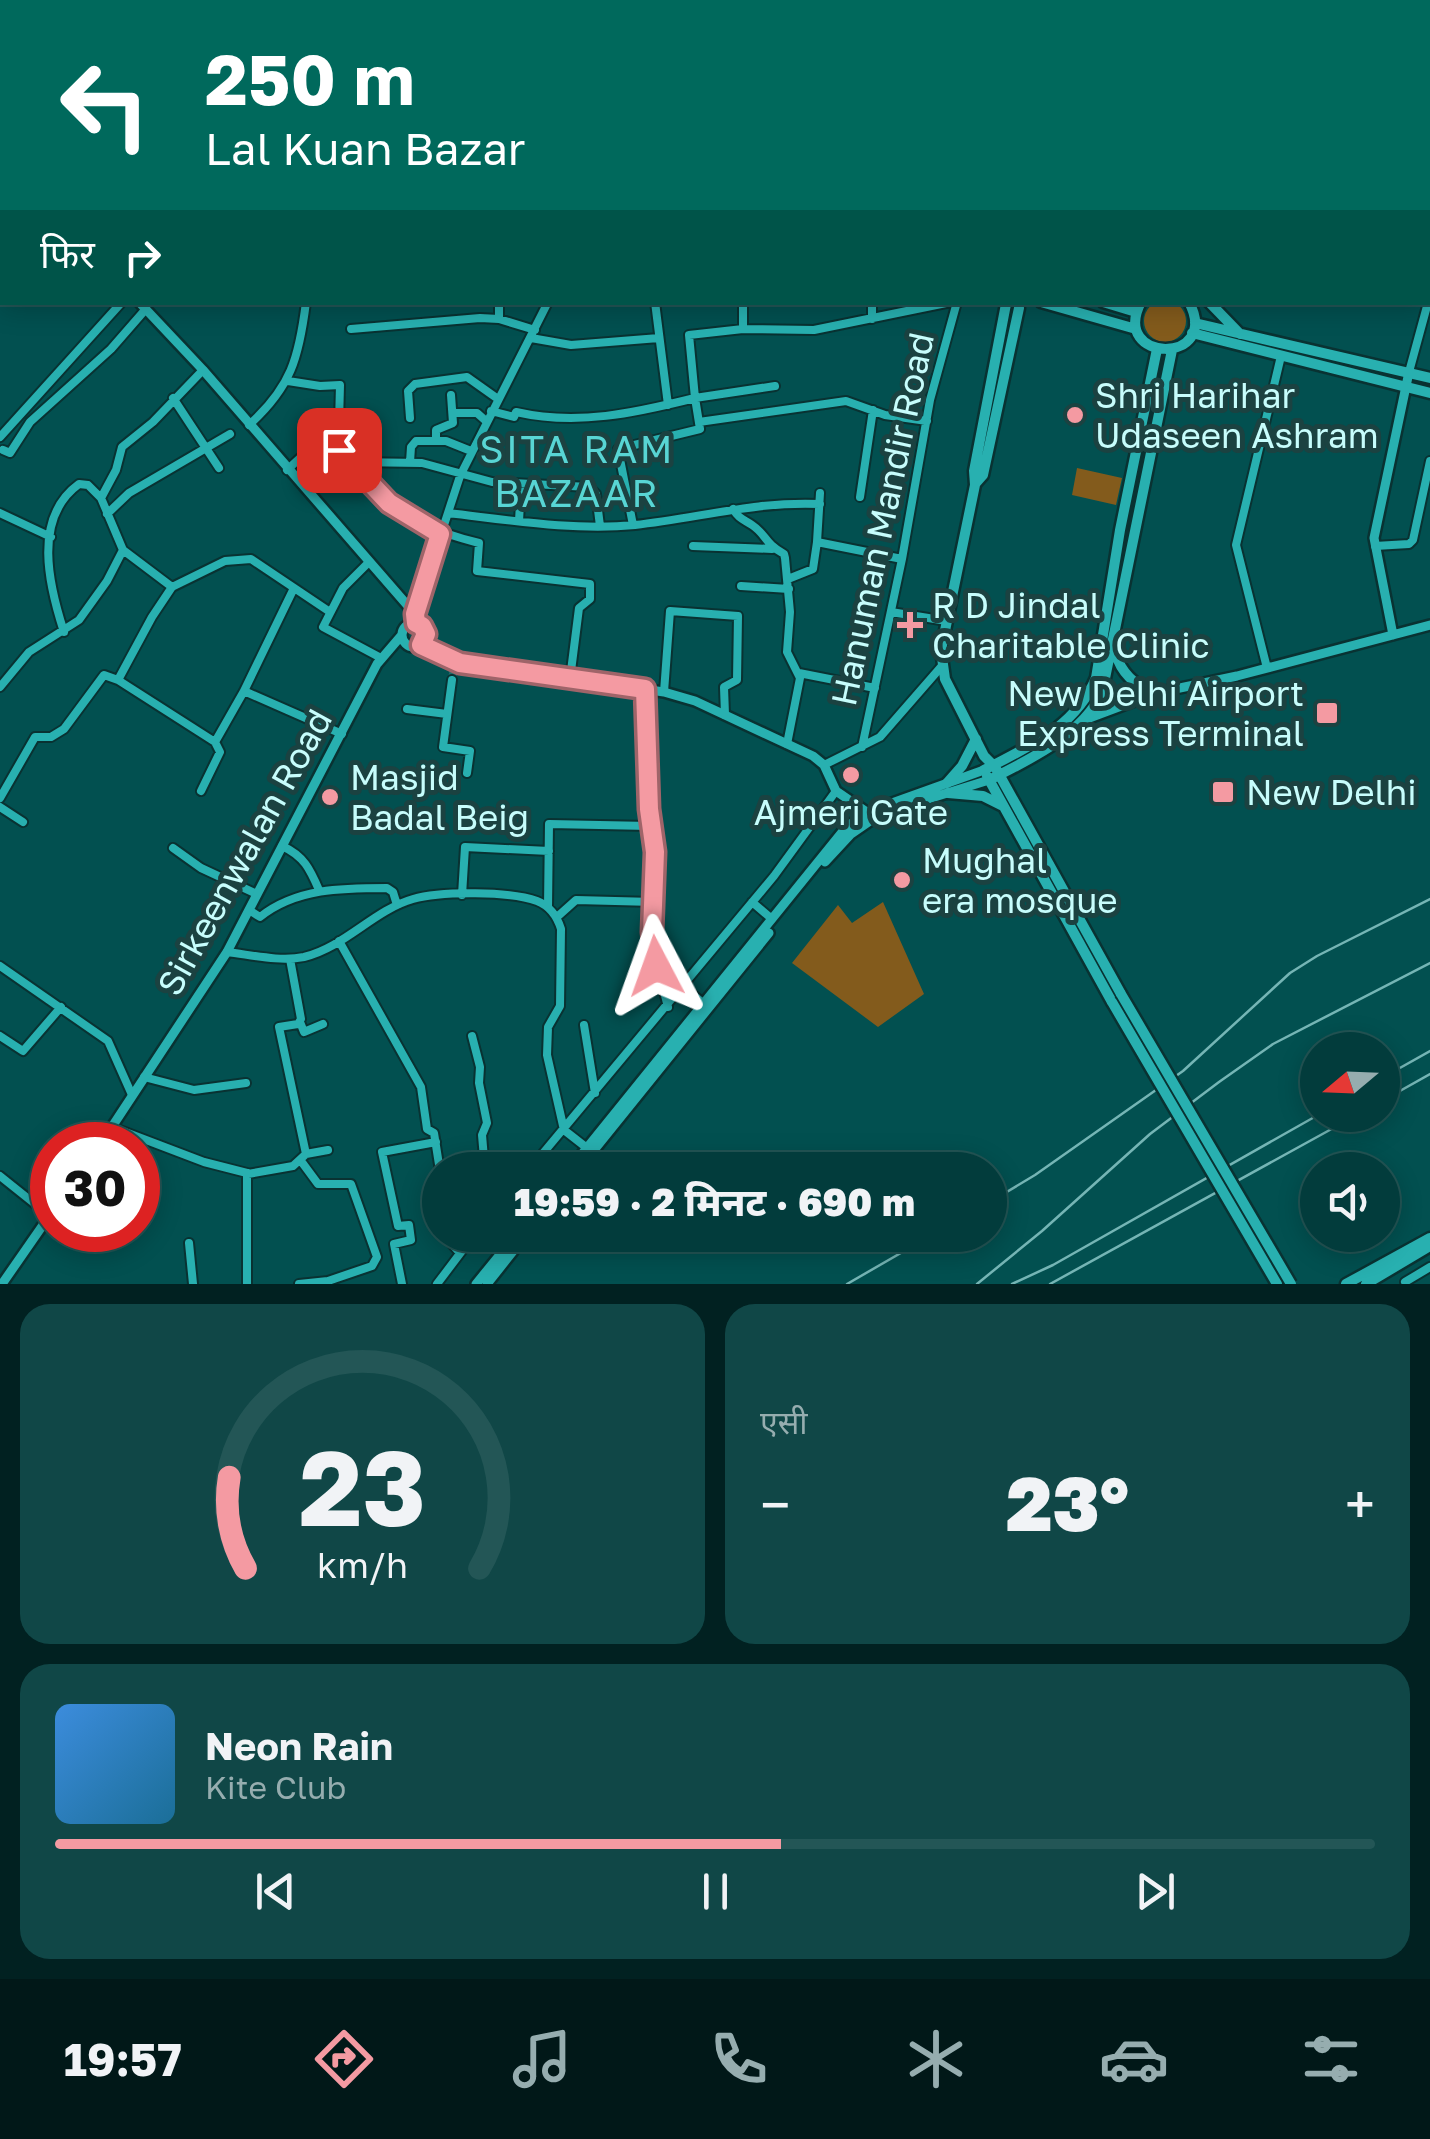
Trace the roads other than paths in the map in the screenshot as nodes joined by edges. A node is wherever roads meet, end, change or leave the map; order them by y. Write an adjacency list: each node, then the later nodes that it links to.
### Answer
1 (119, 305): 55 (street)
2 (305, 305): 35 (street)
3 (499, 305): 20 (street)
4 (547, 305): 26 (street)
5 (655, 305): 28 (street)
6 (743, 305): 24 (street)
7 (872, 305): 21 (street)
8 (940, 305): 21 (street)
9 (953, 305): 49 (street, Hanuman Mandir Road)
10 (1005, 305): 65 (main road)
11 (1011, 305): 19 (main road)
12 (1028, 305): 19 (main road)
13 (1049, 305): 22 (main road)
14 (1190, 305): 23 (main road)
15 (1212, 305): 27 (main road)
16 (1427, 305): 33 (street)
17 (142, 306): 32 (street); 55 (street)
18 (1139, 307): 22 (main road)
19 (1019, 308): 65 (main road)
20 (499, 319): 25 (street); 26 (street)
21 (872, 319): 24 (street)
22 (1136, 328): 29 (main road)
23 (1194, 328): 27 (main road); 30 (main road); 31 (main road)
24 (743, 329): 41 (street)
25 (352, 330)
26 (533, 334): 28 (street); 42 (street)
27 (1241, 335): 33 (main road)
28 (658, 338): 43 (street)
29 (1157, 349): 30 (main road); 122 (main road)
30 (1172, 350): 97 (main road)
31 (1281, 356): 37 (main road); 100 (street)
32 (203, 370): 40 (street); 50 (street)
33 (1409, 372): 34 (main road); 37 (street)
34 (1430, 378)
35 (288, 380): 50 (street); 54 (street)
36 (775, 386): 41 (street)
37 (1407, 387): 38 (main road); 79 (street)
38 (1430, 393)
39 (451, 395): 46 (street)
40 (174, 398): 56 (street); 67 (street)
41 (695, 398): 43 (street); 51 (street)
42 (498, 399): 45 (street); 47 (street)
43 (668, 405): 45 (street)
44 (873, 410): 49 (street); 51 (street); 66 (street)
45 (491, 412): 48 (street)
46 (453, 413): 48 (street); 53 (street)
47 (410, 418)
48 (486, 421): 57 (street)
49 (927, 421): 82 (street, Hanuman Mandir Road)
50 (249, 424): 62 (street)
51 (700, 425): 73 (street)
52 (230, 434): 56 (street)
53 (436, 440): 57 (street); 59 (street)
54 (331, 442): 58 (street); 62 (street)
55 (1, 447)
56 (206, 448): 61 (street); 71 (street)
57 (470, 451): 63 (street)
58 (352, 462): 59 (street); 75 (street)
59 (410, 462): 63 (street)
60 (1430, 462): 79 (street)
61 (219, 468)
62 (287, 470): 83 (street)
63 (460, 476): 64 (street); 70 (street)
64 (521, 485): 72 (street); 74 (street)
65 (975, 485): 91 (main road)
66 (860, 497)
67 (101, 498): 71 (street); 76 (street)
68 (733, 509): 73 (street); 77 (street); 80 (street)
69 (0, 512): 76 (street)
70 (448, 513): 72 (street); 75 (street)
71 (108, 514): 81 (street)
72 (519, 521): 74 (street)
73 (633, 525): 74 (street)
74 (600, 526)
75 (440, 534): 90 (street); 102 (street)
76 (51, 537): 93 (street)
77 (817, 542): 82 (street); 84 (street)
78 (693, 546): 80 (street)
79 (1375, 546): 94 (street)
80 (772, 549): 84 (street)
81 (123, 550): 86 (street); 93 (street)
82 (902, 560): 89 (street, Hanuman Mandir Road)
83 (369, 562): 88 (street); 90 (street)
84 (788, 584): 85 (street); 101 (street)
85 (742, 586)
86 (172, 587): 87 (street); 103 (street)
87 (294, 588): 88 (street); 108 (street)
88 (330, 612): 98 (street)
89 (891, 612): 91 (street); 106 (street, Hanuman Mandir Road)
90 (416, 619): 95 (street); 96 (street)
91 (947, 621): 99 (main road)
92 (1430, 625): 94 (street)
93 (64, 632): 105 (street)
94 (1392, 635): 100 (street)
95 (402, 636): 96 (street); 98 (street, Sirkeenwalan Road)
96 (421, 645): 102 (street)
97 (1113, 646): 110 (main road); 114 (main road)
98 (381, 658): 115 (street, Sirkeenwalan Road)
99 (941, 667): 116 (main road); 119 (street)
100 (1267, 668): 110 (street)
101 (799, 673): 106 (street); 118 (street)
102 (570, 679): 107 (street)
103 (118, 680): 117 (street); 127 (street)
104 (452, 680): 112 (street)
105 (0, 687)
106 (874, 688): 119 (street, Hanuman Mandir Road)
107 (645, 689): 109 (street); 132 (street)
108 (244, 691): 115 (street); 117 (street)
109 (664, 692): 113 (street); 113 (street)
110 (1156, 693): 114 (street)
111 (407, 709): 112 (street)
112 (447, 714): 123 (street)
113 (725, 715): 118 (street)
114 (1084, 720): 120 (main road)
115 (342, 734): 133 (street, Sirkeenwalan Road)
116 (976, 739): 122 (main road); 124 (main road)
117 (215, 742): 125 (street)
118 (787, 744): 121 (street)
119 (862, 747): 121 (street)
120 (1022, 763): 122 (main road); 128 (main road)
121 (824, 765): 126 (street)
122 (990, 769): 124 (street); 128 (main road)
123 (468, 772)
124 (948, 788): 128 (main road); 130 (street)
125 (201, 791)
126 (836, 791): 130 (street); 140 (street)
127 (0, 798)
128 (1006, 803): 151 (main road)
129 (0, 807): 131 (street)
130 (872, 816): 145 (street); 174 (street)
131 (23, 822)
132 (650, 826): 135 (street); 139 (street)
133 (282, 846): 136 (street); 137 (street, Sirkeenwalan Road)
134 (173, 848): 137 (street)
135 (549, 851): 138 (street); 142 (street)
136 (319, 890): 141 (street); 143 (street)
137 (257, 894): 143 (street, Sirkeenwalan Road)
138 (462, 896): 141 (street); 142 (street)
139 (654, 902): 144 (street); 154 (street)
140 (752, 902): 145 (street); 150 (street)
141 (397, 905): 146 (street)
142 (548, 907): 144 (street)
143 (249, 910): 147 (street, Sirkeenwalan Road)
144 (557, 917): 165 (street)
145 (772, 919): 152 (street)
146 (340, 942): 148 (street); 166 (street)
147 (228, 952): 148 (street); 160 (street, Sirkeenwalan Road)
148 (290, 959): 155 (street)
149 (0, 966): 153 (street)
150 (684, 987): 152 (street); 154 (street)
151 (1117, 998): 197 (main road, bridge); 198 (main road, bridge)
152 (704, 1004): 168 (street)
153 (62, 1007): 158 (street); 163 (street)
154 (668, 1007): 162 (street)
155 (300, 1022): 156 (street); 175 (street)
156 (322, 1024)
157 (584, 1025): 162 (street)
158 (0, 1036)
159 (472, 1036): 171 (street)
160 (144, 1077): 161 (street); 163 (street, Sirkeenwalan Road)
161 (246, 1082)
162 (595, 1093): 165 (street)
163 (132, 1096): 164 (street, Sirkeenwalan Road)
164 (115, 1122)
165 (564, 1130): 168 (street); 172 (street)
166 (436, 1142): 170 (street); 193 (street)
167 (160, 1145): 176 (street)
168 (587, 1148): 173 (street)
169 (328, 1150): 175 (street)
170 (437, 1152)
171 (484, 1152)
172 (545, 1152)
173 (584, 1152)
174 (592, 1152)
175 (304, 1158): 176 (street); 187 (street)
176 (248, 1174): 191 (street)
177 (0, 1176): 178 (street)
178 (30, 1198)
179 (1430, 1238): 199 (main road)
180 (189, 1243): 190 (street)
181 (30, 1244): 189 (street)
182 (1430, 1246): 200 (main road)
183 (502, 1252): 195 (street)
184 (512, 1252): 196 (street)
185 (460, 1253): 194 (street)
186 (1430, 1267): 188 (street)
187 (328, 1282): 192 (street)
188 (1405, 1282)
189 (2, 1284)
190 (194, 1284)
191 (247, 1284)
192 (299, 1284)
193 (402, 1284)
194 (436, 1284)
195 (476, 1284)
196 (487, 1284)
197 (1277, 1284)
198 (1291, 1284)
199 (1346, 1284)
200 (1366, 1284)

